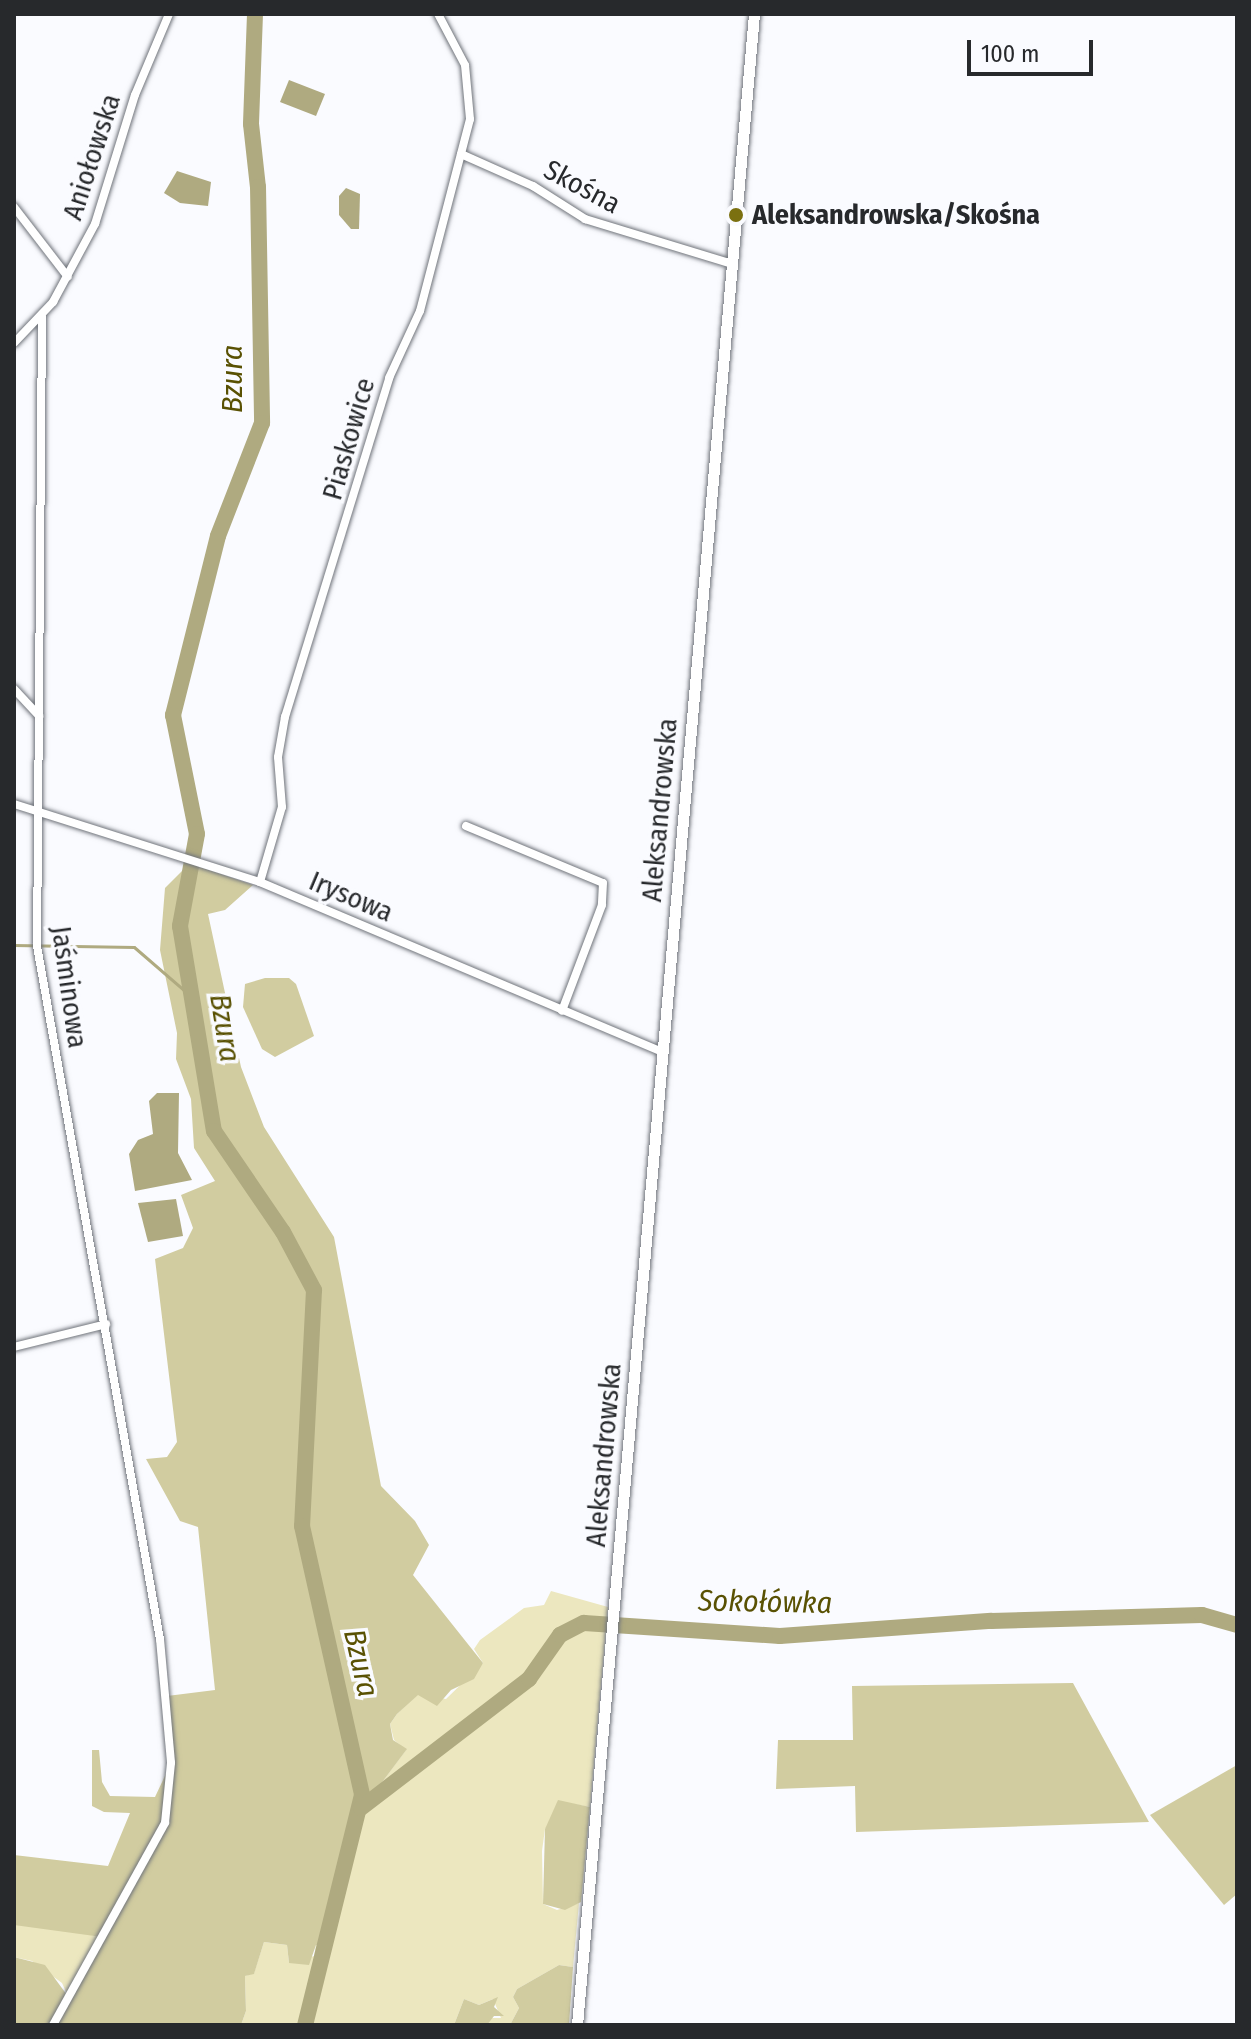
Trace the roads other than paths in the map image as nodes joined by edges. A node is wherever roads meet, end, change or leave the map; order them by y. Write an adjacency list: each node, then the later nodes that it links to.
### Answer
1 (169, 14): 7 (street, Aniołowska)
2 (438, 14): 4 (street, Piaskowice)
3 (754, 14): 6 (main road, Aleksandrowska)
4 (461, 154): 6 (street, Skośna); 15 (street, Piaskowice)
5 (14, 207): 7 (street)
6 (732, 264): 17 (main road, Aleksandrowska)
7 (68, 277): 8 (street, Aniołowska)
8 (42, 316): 9 (street, Aniołowska); 11 (street, Jaśminowa)
9 (14, 343)
10 (14, 689): 11 (street)
11 (39, 716): 13 (street, Jaśminowa)
12 (14, 804): 13 (street, Irysowa)
13 (36, 811): 15 (street, Irysowa); 18 (street, Jaśminowa)
14 (466, 826): 16 (street)
15 (260, 882): 16 (street, Irysowa)
16 (562, 1011): 17 (street, Irysowa)
17 (663, 1052): 21 (main road, Aleksandrowska)
18 (106, 1324): 19 (street); 20 (street, Jaśminowa)
19 (14, 1347)
20 (53, 2025)
21 (577, 2025)

